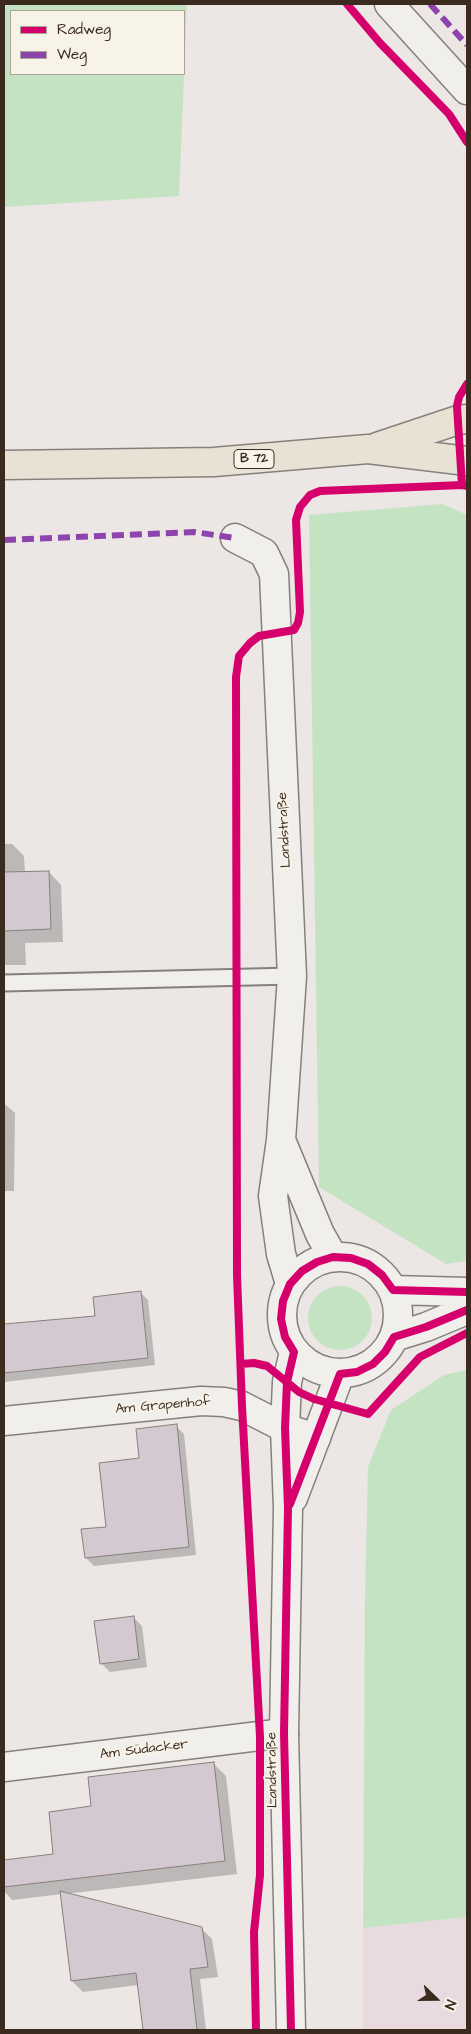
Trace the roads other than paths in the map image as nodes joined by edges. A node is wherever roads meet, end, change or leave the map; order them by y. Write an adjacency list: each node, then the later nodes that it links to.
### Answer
1 (389, 4): 2 (street)
2 (467, 90)
3 (467, 419): 4 (main road, B 72)
4 (368, 450): 5 (main road, B 72); 6 (main road, B 72)
5 (467, 461)
6 (4, 465)
7 (235, 538): 8 (street, Landstraße)
8 (292, 976): 9 (lane); 10 (street, Landstraße)
9 (4, 983)
10 (281, 1140): 11 (street, Landstraße); 12 (street, Landstraße)
11 (334, 1257): 12 (street); 13 (street)
12 (290, 1284): 17 (street)
13 (393, 1290): 14 (street); 16 (street)
14 (467, 1292)
15 (467, 1310): 16 (street)
16 (394, 1337): 18 (street)
17 (294, 1352): 18 (street); 20 (street, Landstraße)
18 (340, 1374): 21 (street, Landstraße)
19 (4, 1422): 20 (street, Am Grapenhof)
20 (285, 1428): 21 (street, Am Grapenhof); 22 (street, Landstraße)
21 (316, 1438): 22 (street, Landstraße)
22 (288, 1508): 23 (street, Landstraße)
23 (284, 1733): 24 (street, Am Südacker); 25 (street, Landstraße)
24 (4, 1767)
25 (291, 2030)

